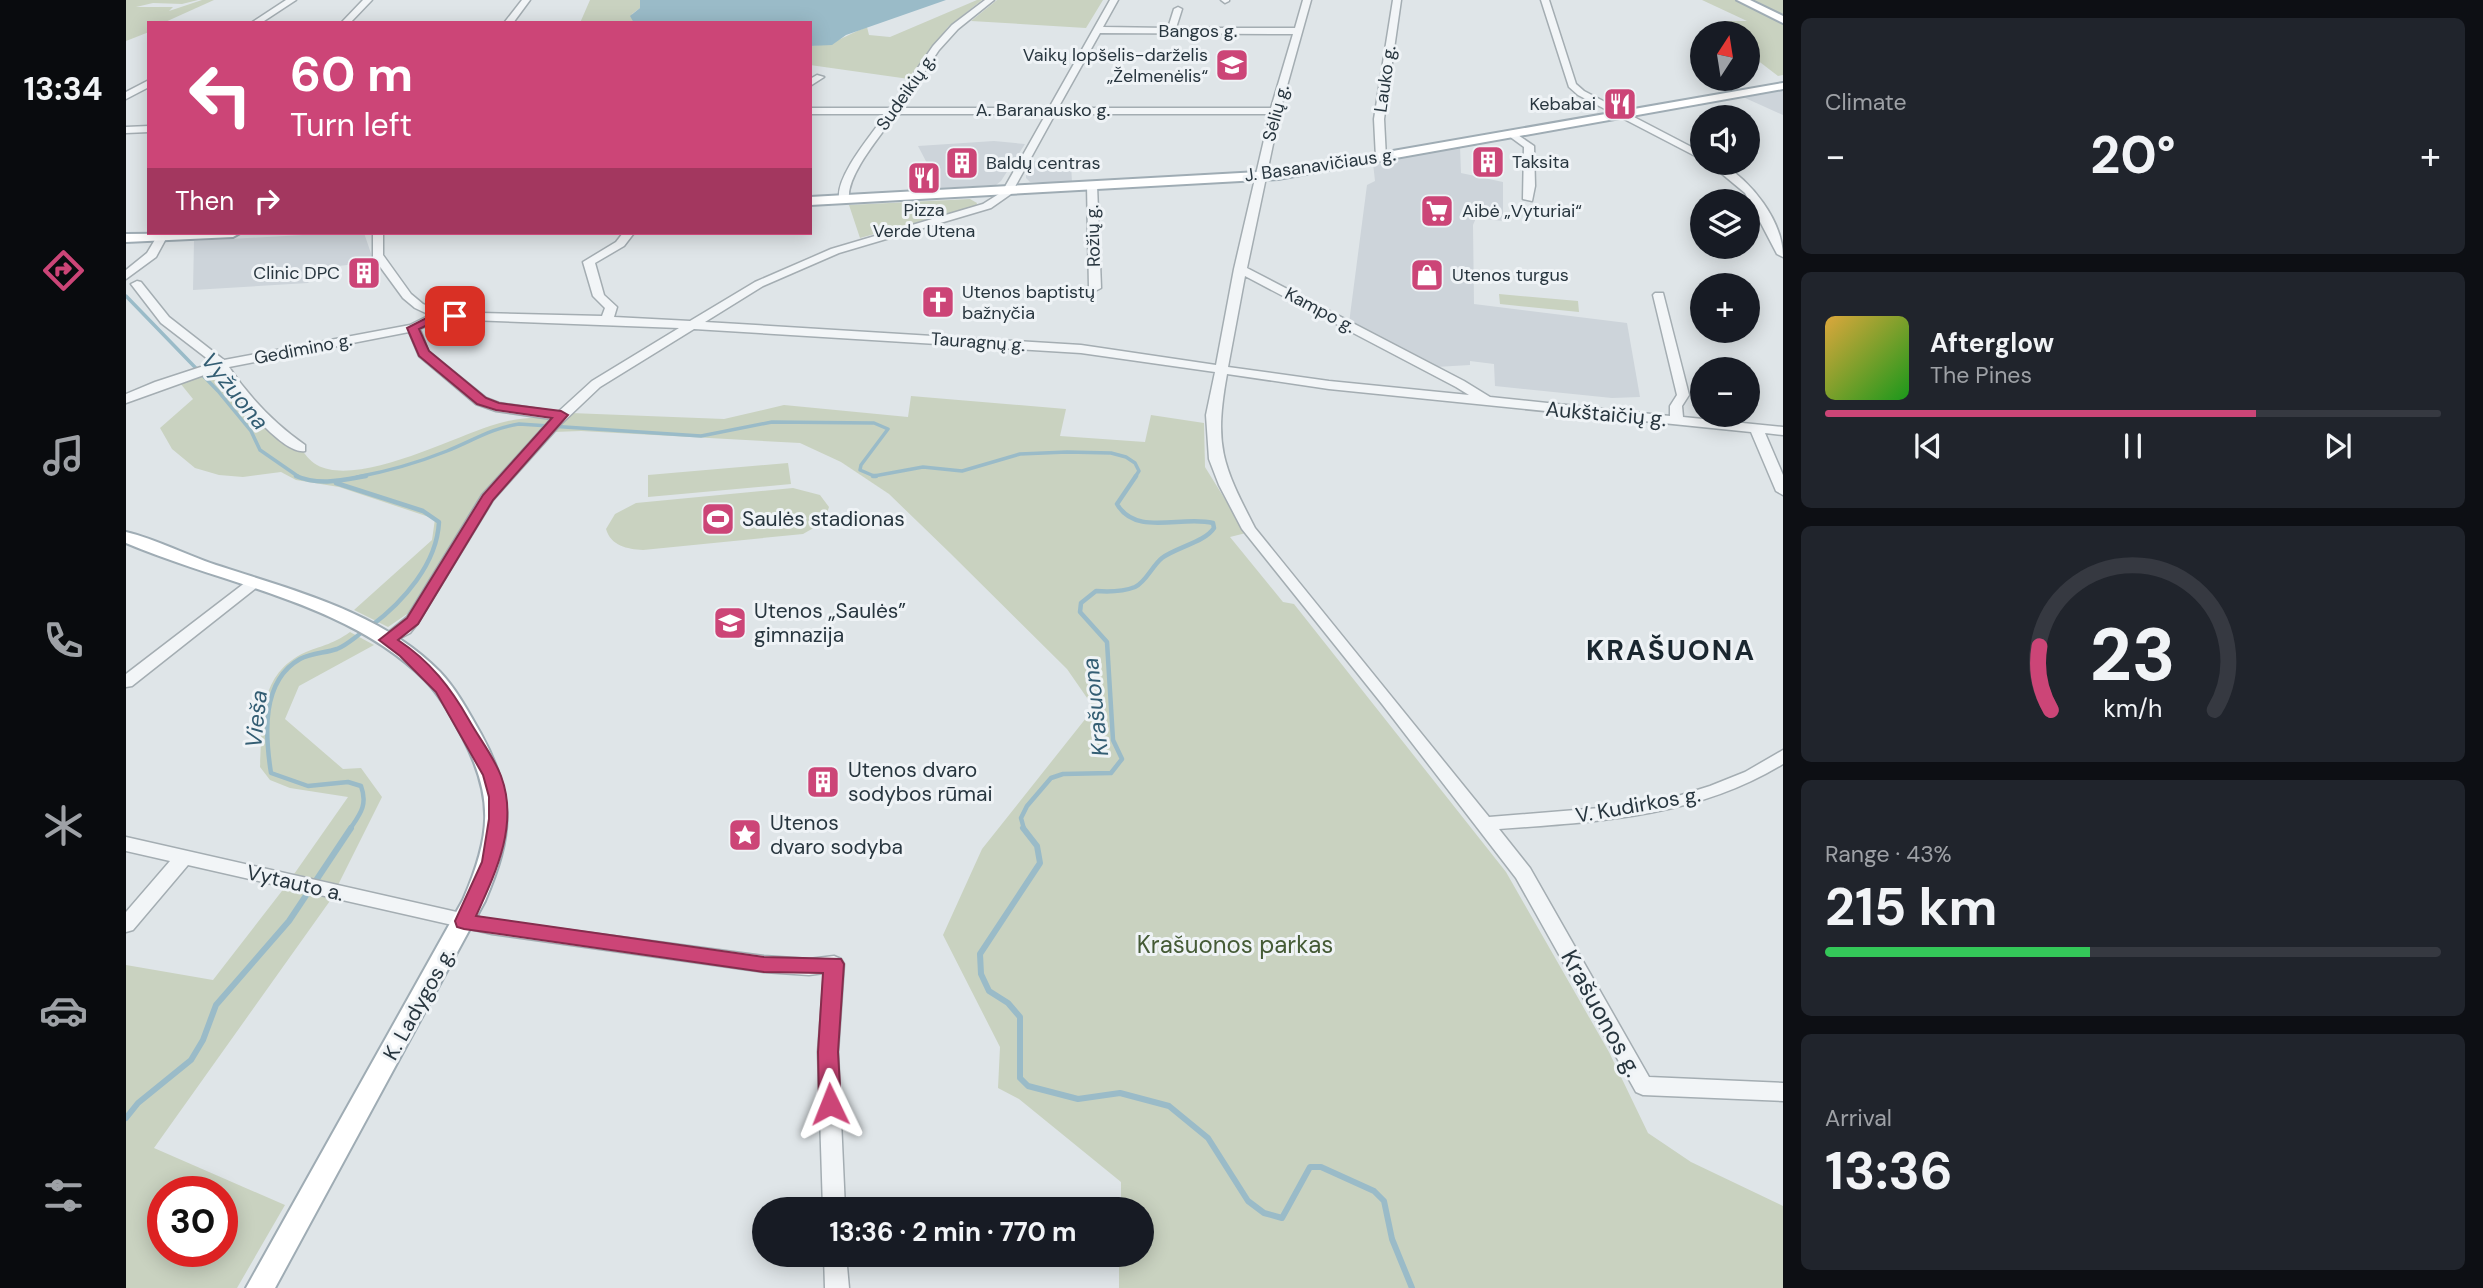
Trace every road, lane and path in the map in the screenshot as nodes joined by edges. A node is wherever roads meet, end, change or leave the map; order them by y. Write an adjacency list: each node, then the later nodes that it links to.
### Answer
1 (292, 0): 12 (street)
2 (368, 0): 13 (street)
3 (526, 0): 14 (street)
4 (990, 0): 25 (street, Sudeikių g.)
5 (1114, 0): 15 (street)
6 (1307, 0): 17 (street, Sėlių g.)
7 (1397, 0): 32 (street, Lauko g.)
8 (1545, 0): 27 (street)
9 (1742, 0): 11 (main road)
10 (1178, 9): 16 (street)
11 (1783, 20)
12 (258, 21)
13 (347, 21)
14 (510, 21)
15 (1097, 30): 16 (street, Bangos g.); 23 (street)
16 (1171, 31): 17 (street, Bangos g.)
17 (1299, 31): 26 (street, Sėlių g.)
18 (821, 77): 19 (street)
19 (812, 82)
20 (147, 84): 22 (street)
21 (1783, 86): 27 (main road, J. Basanavičiaus g.)
22 (126, 96)
23 (1054, 110): 25 (street, A. Baranausko g.); 26 (street, A. Baranausko g.); 36 (street)
24 (812, 111): 25 (street, A. Baranausko g.)
25 (895, 111): 37 (street, Sudeikių g.)
26 (1275, 111): 34 (street, Sėlių g.)
27 (1623, 115): 30 (main road, J. Basanavičiaus g.); 31 (street)
28 (147, 129): 29 (street)
29 (126, 130)
30 (1512, 134): 32 (main road, J. Basanavičiaus g.); 38 (street)
31 (1690, 150)
32 (1381, 158): 34 (main road, J. Basanavičiaus g.)
33 (1735, 175): 44 (street)
34 (1259, 176): 35 (main road, J. Basanavičiaus g.); 45 (street, Sėlių g.)
35 (1092, 185): 36 (main road, J. Basanavičiaus g.); 47 (street, Rožių g.)
36 (1010, 190): 37 (main road, J. Basanavičiaus g.); 49 (street)
37 (844, 199): 39 (main road, J. Basanavičiaus g.)
38 (1528, 199)
39 (812, 201)
40 (164, 235): 43 (main road); 46 (street)
41 (378, 235): 50 (street)
42 (627, 235): 51 (street)
43 (126, 239)
44 (1783, 254)
45 (1240, 269): 56 (street); 58 (street, Kampo g.)
46 (131, 280): 55 (street)
47 (1095, 288)
48 (1658, 295): 60 (street)
49 (723, 306): 52 (street); 54 (street)
50 (440, 315): 51 (street, Tauragnų g.); 53 (street, Gedimino g.)
51 (607, 320): 52 (street, Tauragnų g.)
52 (689, 326): 54 (street, Tauragnų g.); 61 (street)
53 (413, 328): 55 (street, Gedimino g.); 61 (street)
54 (720, 328): 56 (street, Tauragnų g.)
55 (218, 365): 57 (street, Gedimino g.); 64 (street)
56 (1222, 369): 58 (street, Tauragnų g.); 71 (street)
57 (126, 398)
58 (1489, 402): 59 (street, Tauragnų g.)
59 (1512, 405): 60 (street, Aukštaičių g.)
60 (1677, 421): 62 (street, Aukštaičių g.)
61 (555, 423): 68 (street)
62 (1756, 428): 63 (street, Aukštaičių g.); 65 (street)
63 (1783, 431)
64 (300, 448)
65 (1783, 491)
66 (126, 537): 67 (main road, K. Ladygos g.)
67 (250, 585): 68 (main road, K. Ladygos g.); 69 (street)
68 (382, 638): 74 (main road, K. Ladygos g.)
69 (126, 682)
70 (1783, 756): 71 (street, V. Kudirkos g.)
71 (1484, 824): 76 (street, Krašuonos g.)
72 (126, 844): 73 (street, Vytauto a.)
73 (183, 858): 74 (street, Vytauto a.); 75 (street)
74 (464, 921): 77 (street, Vytauto a.); 79 (main road, K. Ladygos g.)
75 (126, 925)
76 (1783, 1092)
77 (834, 1197)
78 (836, 1267): 80 (street)
79 (260, 1288)
80 (837, 1288)

